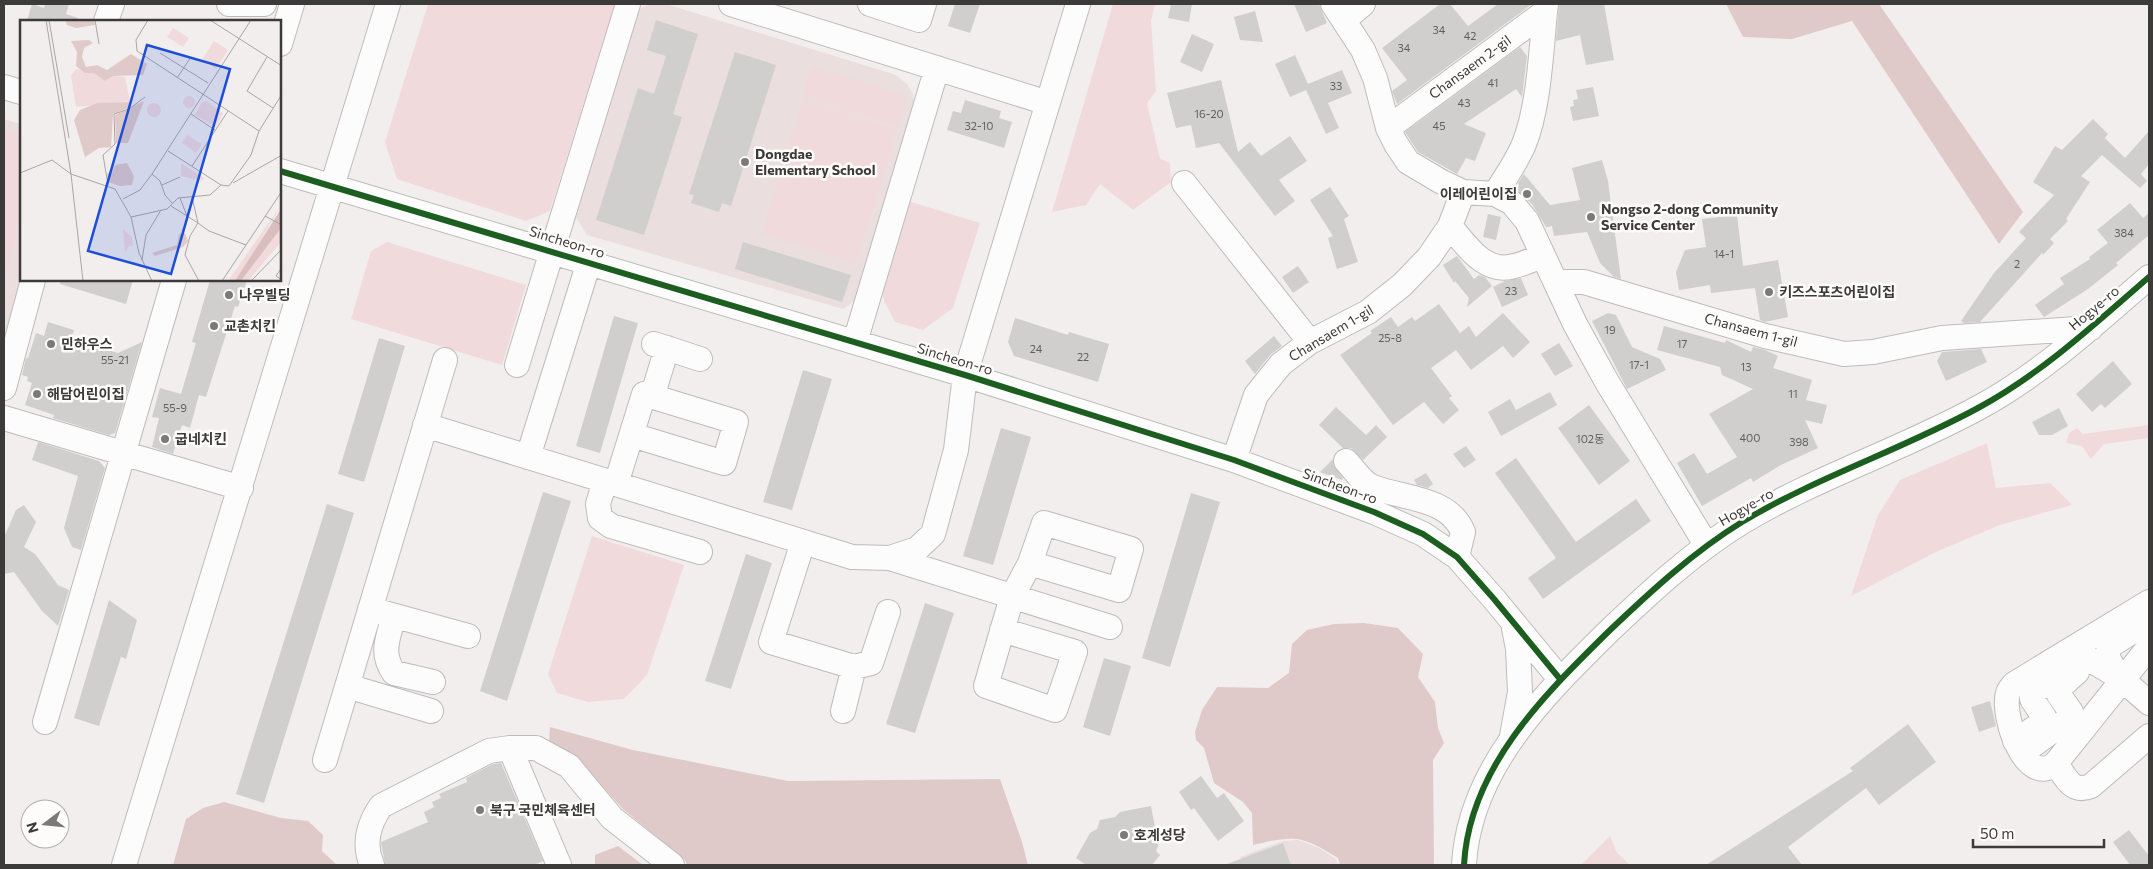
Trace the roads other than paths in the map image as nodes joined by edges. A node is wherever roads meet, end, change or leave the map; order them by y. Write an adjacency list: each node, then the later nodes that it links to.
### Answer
1 (112, 4): 14 (street)
2 (264, 4): 11 (street)
3 (292, 4): 15 (street)
4 (388, 4): 23 (street)
5 (628, 4): 27 (street)
6 (731, 4): 16 (street)
7 (870, 4): 8 (street)
8 (924, 4)
9 (1078, 4): 19 (street)
10 (1363, 4): 13 (street)
11 (235, 8)
12 (1546, 8): 20 (street, Chansaem 2-gil); 25 (street)
13 (1339, 12): 20 (street)
14 (106, 20)
15 (281, 41)
16 (937, 68): 19 (street); 35 (street)
17 (4, 87): 18 (street)
18 (20, 92)
19 (1048, 103): 40 (street)
20 (1388, 128): 24 (street)
21 (281, 170): 23 (street, Sincheon-ro)
22 (1184, 183): 36 (street)
23 (333, 186): 27 (street, Sincheon-ro); 51 (street)
24 (1463, 192): 25 (street); 26 (street, Chansaem 1-gil)
25 (1495, 194): 28 (street)
26 (1450, 226): 28 (street); 36 (street, Chansaem 1-gil)
27 (552, 251): 29 (street, Sincheon-ro); 39 (street)
28 (1543, 255): 33 (street)
29 (589, 262): 35 (street, Sincheon-ro); 47 (street)
30 (2149, 277): 34 (street, Hogye-ro)
31 (33, 281): 41 (street)
32 (174, 281): 46 (street)
33 (1557, 282): 34 (street, Chansaem 1-gil); 53 (street)
34 (2091, 328): 53 (street, Hogye-ro)
35 (855, 342): 40 (street, Sincheon-ro)
36 (1310, 342): 48 (street, Chansaem 1-gil)
37 (700, 359): 42 (street)
38 (445, 360): 44 (street)
39 (517, 365)
40 (965, 375): 48 (street, Sincheon-ro); 56 (street)
41 (4, 388)
42 (652, 396): 45 (street); 45 (street)
43 (4, 418): 46 (street)
44 (425, 425): 47 (street); 60 (street)
45 (632, 435): 50 (street)
46 (125, 453): 51 (street); 77 (street)
47 (528, 457): 50 (street)
48 (1234, 460): 55 (street, Sincheon-ro)
49 (1346, 461): 55 (street)
50 (610, 482): 52 (street); 54 (street)
51 (240, 488): 85 (street)
52 (803, 542): 56 (street); 69 (street)
53 (1707, 546): 70 (street, Hogye-ro)
54 (700, 552)
55 (1457, 557): 63 (street, Sincheon-ro)
56 (890, 558): 58 (street)
57 (1030, 563): 58 (street)
58 (1012, 597): 65 (street); 66 (street)
59 (2149, 602): 80 (street)
60 (370, 609): 62 (street); 73 (street)
61 (888, 612): 69 (street)
62 (394, 616): 67 (street); 72 (street)
63 (1513, 621): 70 (street, Sincheon-ro); 79 (street)
64 (2149, 621): 71 (street)
65 (1110, 627)
66 (1002, 630)
67 (468, 636)
68 (2149, 647): 71 (street)
69 (854, 667): 75 (street)
70 (1560, 679): 79 (street, Hogye-ro)
71 (2122, 679): 74 (street); 80 (street); 83 (street)
72 (433, 682)
73 (347, 686): 76 (street); 82 (street)
74 (2149, 703)
75 (843, 711)
76 (431, 712)
77 (45, 722)
78 (2149, 736): 83 (street)
79 (1512, 738): 84 (street, Hogye-ro)
80 (2018, 747): 83 (street)
81 (510, 748): 86 (street); 87 (street); 88 (street)
82 (325, 760)
83 (2056, 763)
84 (1460, 861)
85 (124, 865)
86 (372, 865)
87 (559, 865)
88 (672, 865)

